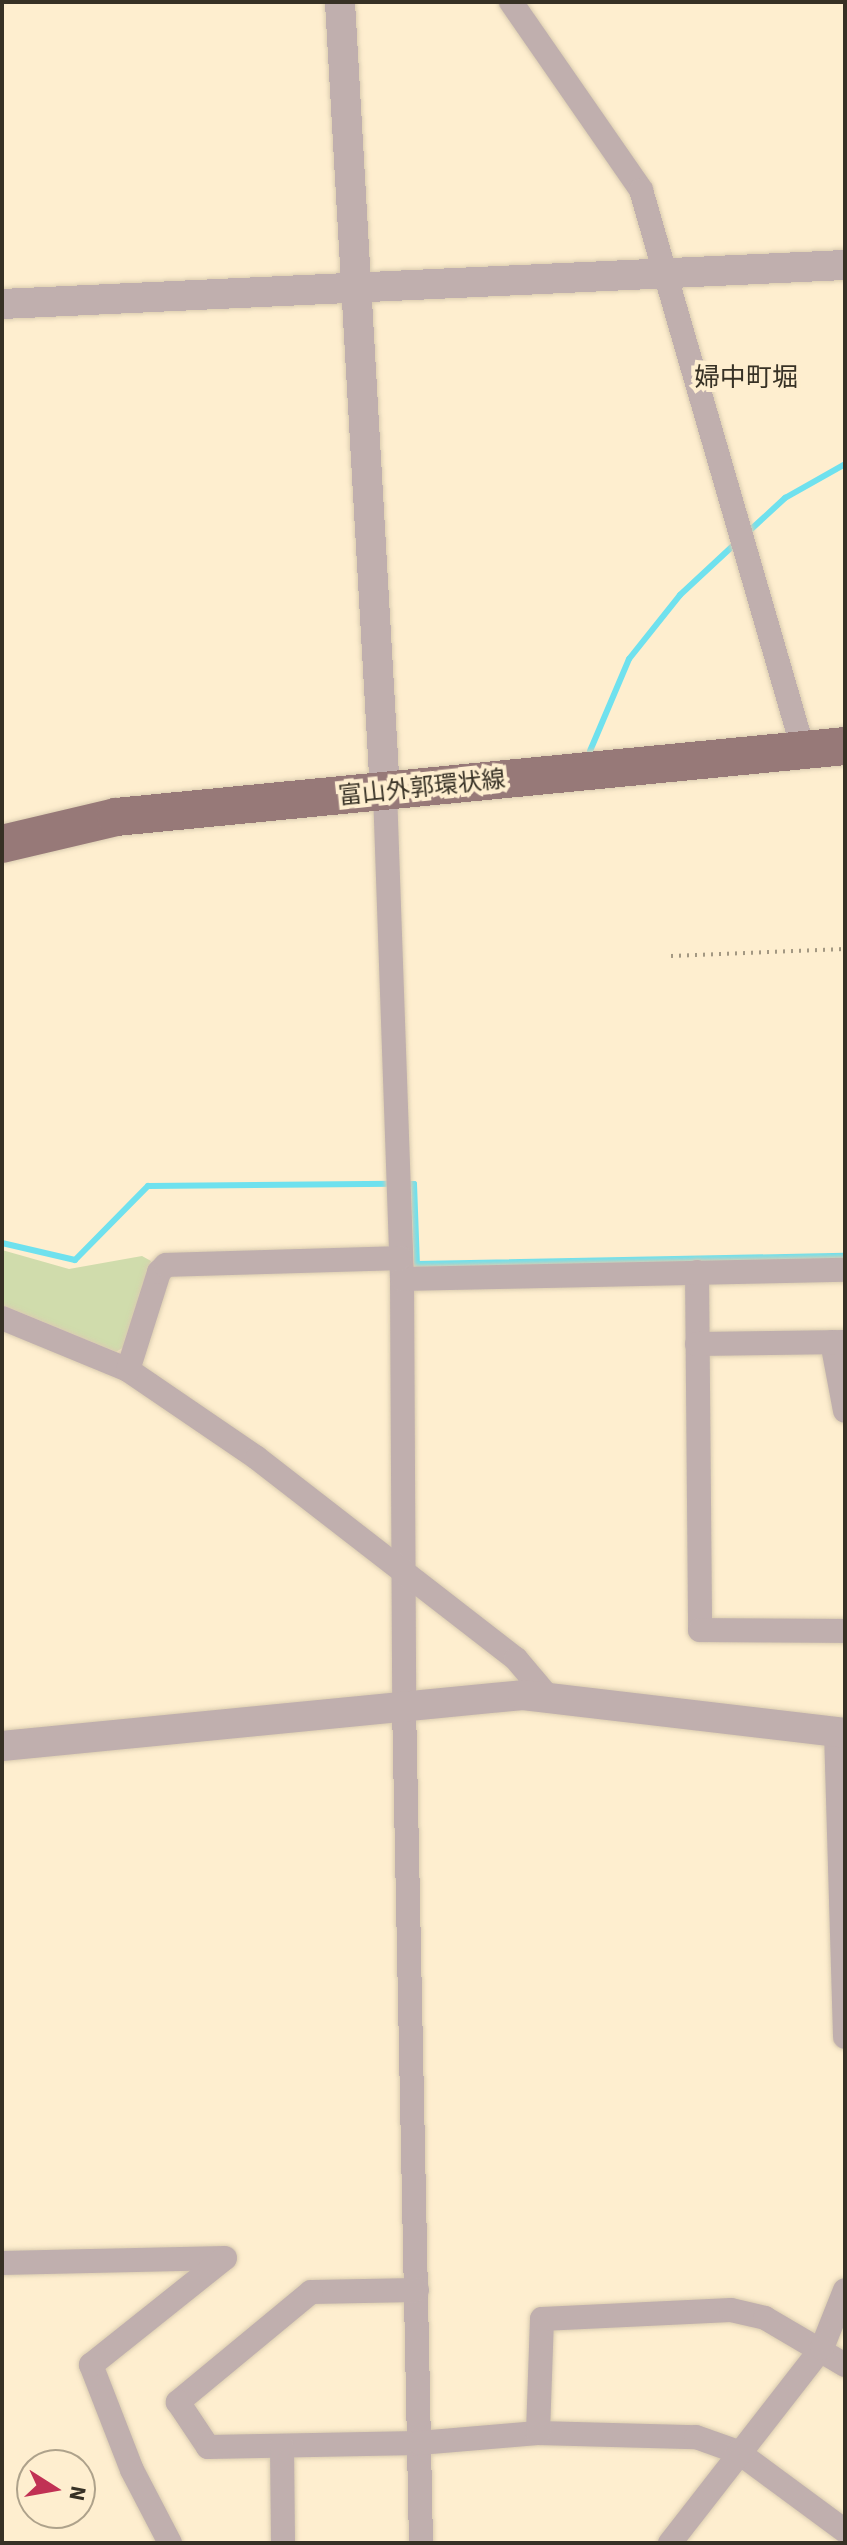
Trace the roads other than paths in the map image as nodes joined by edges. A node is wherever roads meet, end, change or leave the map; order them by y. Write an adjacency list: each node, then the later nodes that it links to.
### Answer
1 (340, 2): 5 (street)
2 (511, 2): 4 (street)
3 (845, 265): 4 (street)
4 (668, 273): 5 (street); 8 (street)
5 (352, 288): 6 (street); 9 (street)
6 (2, 304)
7 (845, 746): 8 (main road, 富山外郭環状線)
8 (803, 749): 9 (main road, 富山外郭環状線)
9 (385, 792): 10 (main road, 富山外郭環状線); 11 (street)
10 (2, 844)
11 (401, 1268): 13 (street); 17 (street); 19 (street)
12 (845, 1270): 13 (street)
13 (697, 1272): 16 (street)
14 (2, 1318): 17 (street)
15 (839, 1342): 16 (street); 18 (street)
16 (697, 1344): 20 (street)
17 (128, 1370): 19 (street)
18 (845, 1411)
19 (405, 1572): 21 (street); 22 (street)
20 (845, 1631)
21 (549, 1698): 22 (street); 23 (street)
22 (404, 1704): 24 (street); 27 (street)
23 (840, 1732): 25 (street)
24 (2, 1746)
25 (845, 2037)
26 (2, 2263): 37 (street)
27 (417, 2290): 32 (street); 33 (street)
28 (845, 2290): 29 (street)
29 (822, 2348): 30 (street); 31 (street); 34 (street)
30 (845, 2365)
31 (538, 2433): 32 (street); 34 (street)
32 (419, 2443): 33 (street); 39 (street)
33 (282, 2446): 38 (street)
34 (738, 2452): 35 (street); 36 (street)
35 (845, 2531)
36 (681, 2539)
37 (170, 2543)
38 (283, 2543)
39 (421, 2543)

